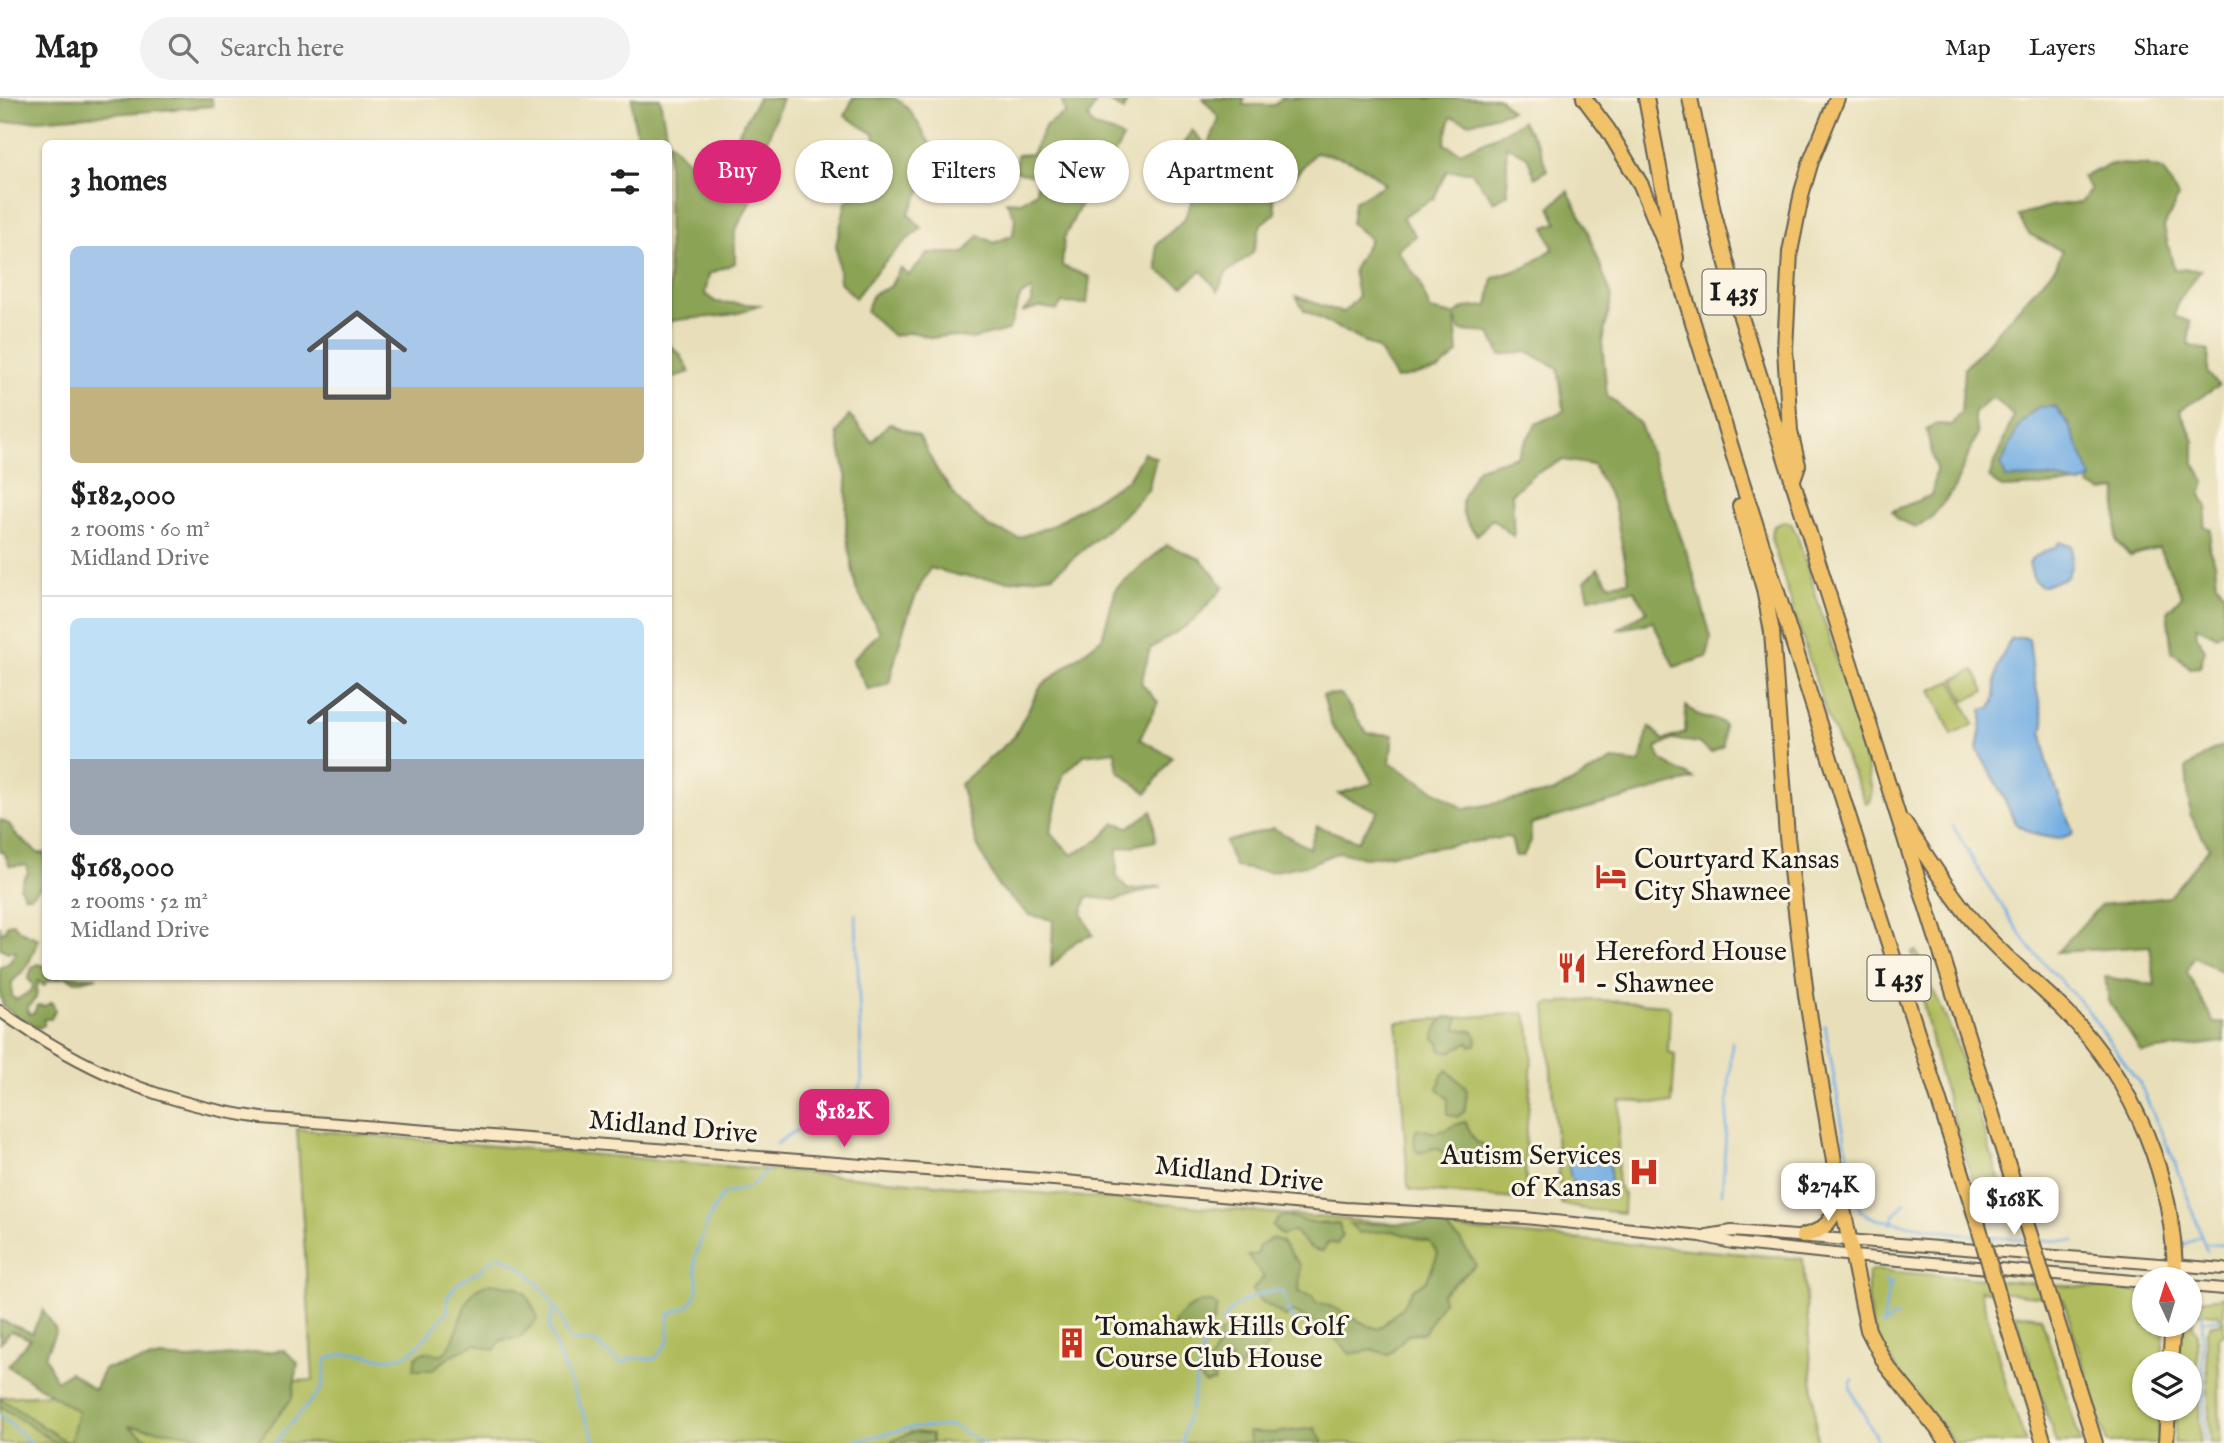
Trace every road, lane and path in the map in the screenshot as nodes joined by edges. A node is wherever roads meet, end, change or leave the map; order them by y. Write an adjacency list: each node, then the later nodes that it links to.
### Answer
1 (1584, 98): 5 (highway)
2 (1646, 98): 5 (highway, I 435)
3 (1690, 98): 7 (highway, I 435)
4 (1837, 98): 7 (highway)
5 (1680, 279): 6 (highway, I 435)
6 (1735, 460): 10 (highway); 24 (highway, I 435, bridge)
7 (1792, 482): 8 (highway, I 435)
8 (1895, 811): 15 (highway); 25 (highway, I 435, bridge)
9 (0, 1011): 11 (main road, Midland Drive)
10 (1838, 1185): 12 (highway); 13 (highway)
11 (1701, 1236): 12 (main road, Midland Drive); 14 (main road, Midland Drive)
12 (1803, 1237): 13 (main road, Midland Drive)
13 (1851, 1240): 14 (highway); 16 (main road, Midland Drive)
14 (1854, 1256): 19 (main road, Midland Drive); 23 (highway)
15 (2175, 1267)
16 (2132, 1268)
17 (2224, 1269): 18 (main road, Midland Drive)
18 (2202, 1270)
19 (2132, 1281)
20 (2202, 1287): 21 (main road)
21 (2224, 1289)
22 (2167, 1421): 26 (highway)
23 (1949, 1443)
24 (2044, 1443)
25 (2095, 1443)
26 (2166, 1443)

